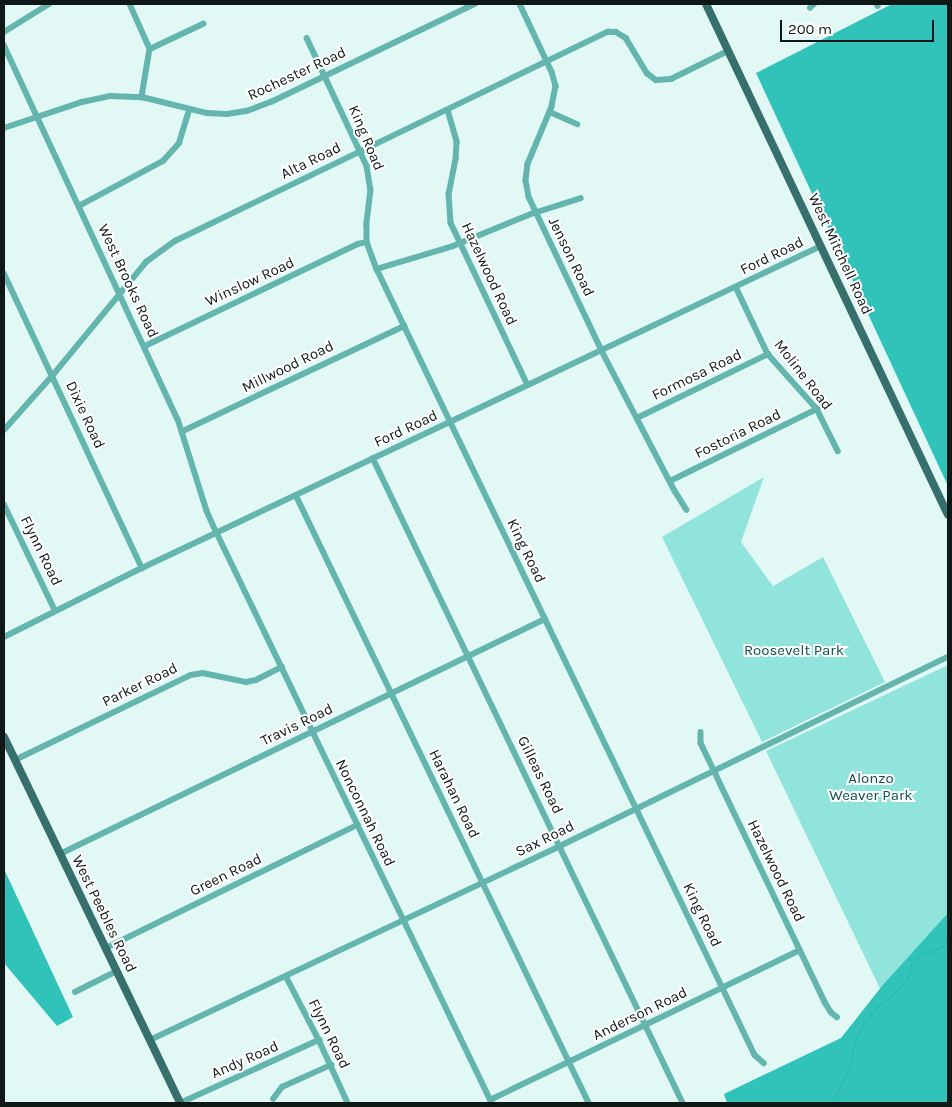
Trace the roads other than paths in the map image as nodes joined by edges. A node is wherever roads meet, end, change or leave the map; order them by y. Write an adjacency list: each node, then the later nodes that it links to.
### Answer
1 (49, 4): 7 (street)
2 (130, 4): 10 (street)
3 (475, 4): 13 (street, Rochester Road)
4 (520, 4): 12 (street, Jenson Road)
5 (706, 4): 11 (main road, West Mitchell Road)
6 (203, 24): 10 (street)
7 (4, 32)
8 (307, 38): 13 (street, King Road)
9 (4, 45): 18 (street, West Brooks Road)
10 (150, 49): 14 (street)
11 (728, 51): 12 (street, Alta Road); 27 (main road, West Mitchell Road)
12 (548, 62): 16 (street, Alta Road); 17 (street, Jenson Road)
13 (325, 76): 15 (street, Rochester Road); 21 (street, King Road)
14 (142, 97): 15 (street, Rochester Road); 18 (street, Rochester Road)
15 (189, 110): 23 (street)
16 (448, 110): 21 (street, Alta Road); 26 (street, Hazelwood Road)
17 (550, 112): 19 (street); 24 (street, Jenson Road)
18 (37, 116): 20 (street, Rochester Road); 23 (street, West Brooks Road)
19 (577, 124)
20 (4, 128)
21 (361, 151): 25 (street, King Road); 31 (street, Alta Road)
22 (581, 198): 24 (street)
23 (79, 206): 31 (street, West Brooks Road)
24 (536, 213): 26 (street); 34 (street, Jenson Road)
25 (367, 242): 28 (street, King Road); 33 (street, Winslow Road)
26 (460, 243): 28 (street); 37 (street, Hazelwood Road)
27 (821, 246): 30 (street, Ford Road); 49 (main road, West Mitchell Road)
28 (377, 269): 32 (street, King Road)
29 (4, 273): 36 (street, Dixie Road)
30 (736, 287): 34 (street, Ford Road); 35 (street, Moline Road)
31 (119, 292): 33 (street, West Brooks Road); 36 (street, Alta Road)
32 (404, 326): 40 (street, King Road); 42 (street, Millwood Road)
33 (145, 346): 42 (street, West Brooks Road)
34 (602, 350): 37 (street, Ford Road); 39 (street, Jenson Road)
35 (768, 354): 38 (street, Moline Road); 39 (street, Formosa Road)
36 (53, 375): 41 (street, Alta Road); 51 (street, Dixie Road)
37 (528, 385): 40 (street, Ford Road)
38 (817, 409): 43 (street, Moline Road); 45 (street, Fostoria Road)
39 (637, 418): 45 (street, Jenson Road)
40 (451, 422): 44 (street, Ford Road); 53 (street, King Road)
41 (4, 430)
42 (183, 431): 50 (street, West Brooks Road)
43 (838, 451)
44 (374, 458): 46 (street, Ford Road); 55 (street, Gilleas Road)
45 (670, 481): 48 (street, Jenson Road)
46 (296, 495): 50 (street, Ford Road); 58 (street, Harahan Road)
47 (4, 504): 52 (street, Flynn Road)
48 (687, 510)
49 (948, 515)
50 (217, 533): 51 (street, Ford Road); 57 (street, Nonconnah Road)
51 (142, 568): 52 (street, Ford Road)
52 (55, 610): 54 (street, Ford Road)
53 (545, 619): 55 (street, Travis Road); 64 (street, King Road)
54 (4, 637)
55 (469, 656): 58 (street, Travis Road); 66 (street, Gilleas Road)
56 (948, 657): 63 (street, Sax Road)
57 (282, 668): 59 (street, Nonconnah Road); 62 (street, Parker Road)
58 (392, 694): 59 (street, Travis Road); 68 (street, Harahan Road)
59 (312, 732): 65 (street, Nonconnah Road); 67 (street, Travis Road)
60 (701, 732): 63 (street, Hazelwood Road)
61 (4, 737): 62 (main road, West Peebles Road)
62 (15, 760): 67 (main road, West Peebles Road)
63 (714, 770): 64 (street, Sax Road); 71 (street, Hazelwood Road)
64 (636, 808): 66 (street, Sax Road); 74 (street, King Road)
65 (357, 825): 69 (street, Nonconnah Road); 70 (street, Green Road)
66 (560, 846): 68 (street, Sax Road); 77 (street, Gilleas Road)
67 (60, 854): 70 (main road, West Peebles Road)
68 (483, 882): 69 (street, Sax Road); 80 (street, Harahan Road)
69 (404, 920): 73 (street, Sax Road); 84 (street, Nonconnah Road)
70 (106, 948): 72 (main road, West Peebles Road)
71 (800, 950): 74 (street, Anderson Road); 76 (street, Hazelwood Road)
72 (117, 971): 75 (street); 78 (main road, West Peebles Road)
73 (286, 976): 78 (street, Sax Road); 79 (street, Flynn Road)
74 (723, 988): 77 (street, Anderson Road); 81 (street, King Road)
75 (75, 992)
76 (837, 1017)
77 (647, 1025): 80 (street, Anderson Road); 88 (street, Gilleas Road)
78 (150, 1040): 85 (main road, West Peebles Road)
79 (319, 1040): 82 (street, Flynn Road); 85 (street, Andy Road)
80 (569, 1062): 84 (street, Anderson Road); 87 (street, Harahan Road)
81 (764, 1063)
82 (331, 1065): 83 (street); 86 (street, Flynn Road)
83 (273, 1099)
84 (491, 1102)
85 (180, 1103)
86 (348, 1103)
87 (589, 1103)
88 (683, 1103)

